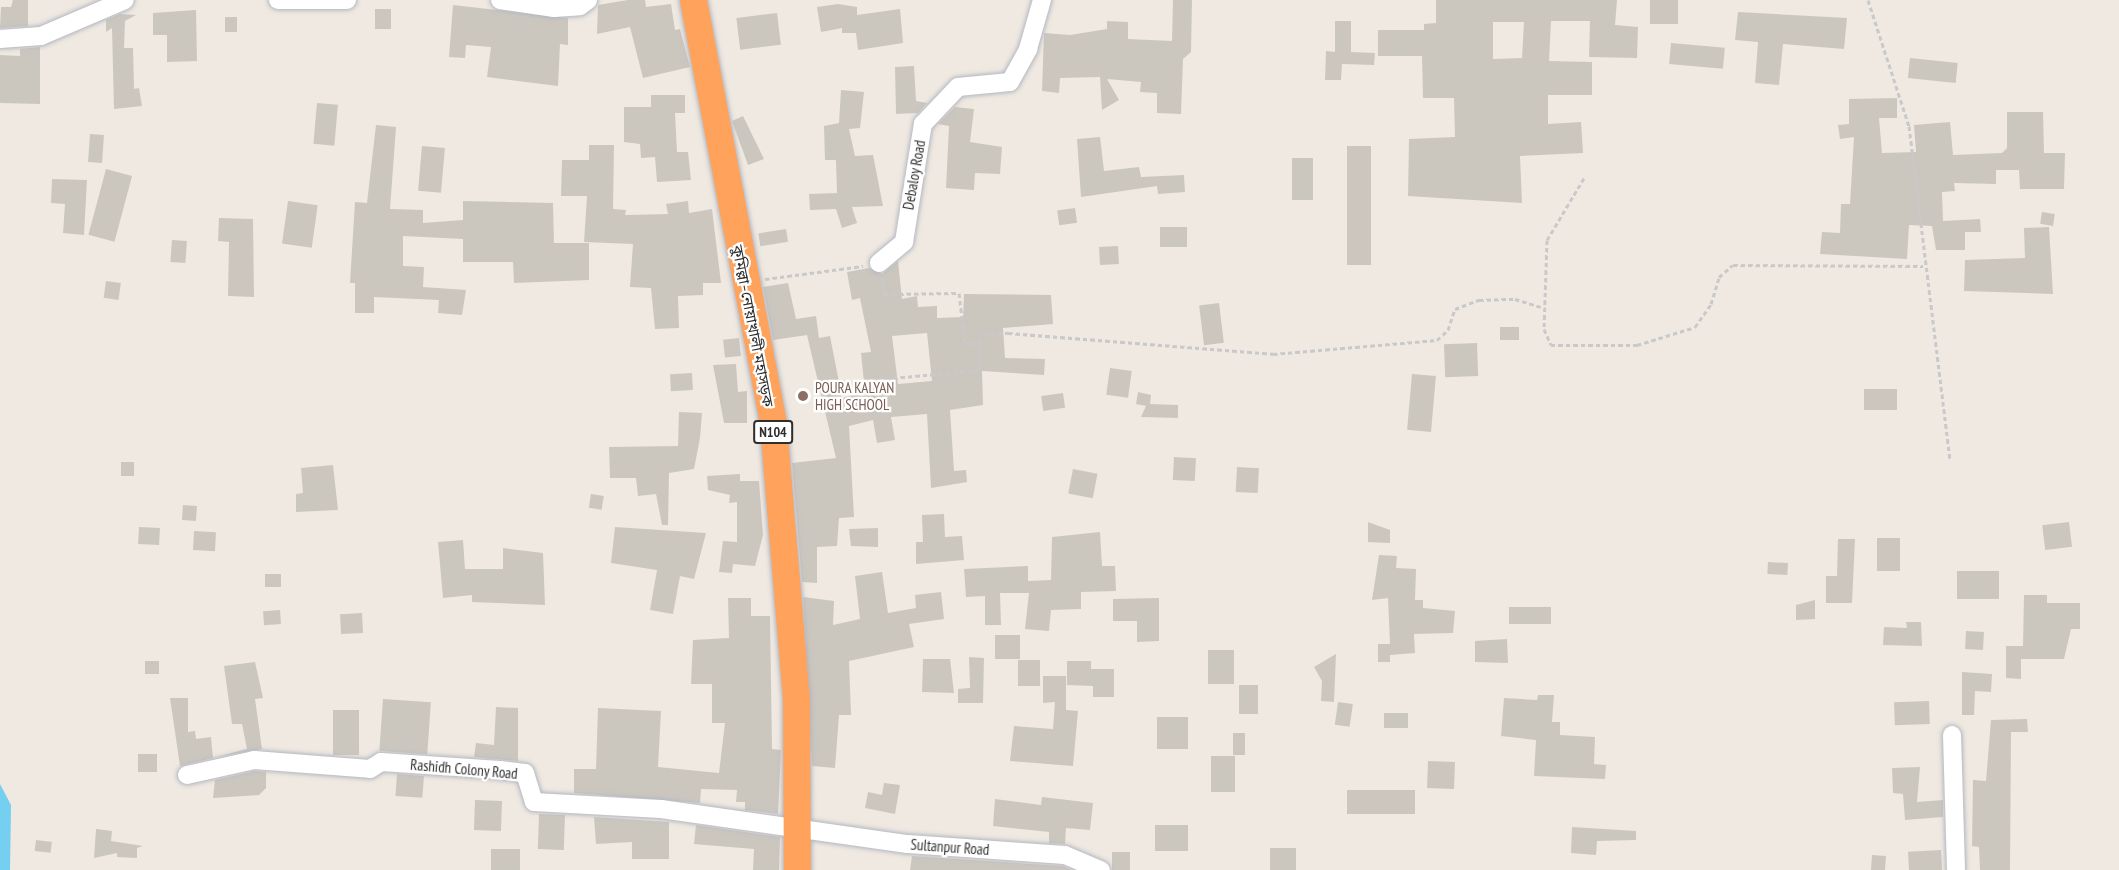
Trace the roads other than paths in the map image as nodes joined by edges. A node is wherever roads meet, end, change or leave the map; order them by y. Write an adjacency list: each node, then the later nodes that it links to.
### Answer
1 (125, 0): 8 (street)
2 (278, 0): 3 (street)
3 (347, 0)
4 (500, 0): 5 (street)
5 (588, 0)
6 (693, 0): 12 (highway, কুমিল্লা–নোয়াখালী মহাসড়ক / N104)
7 (1042, 0): 9 (street, Debaloy Road)
8 (0, 39)
9 (879, 263)
10 (1952, 735): 15 (street)
11 (187, 775): 12 (street, Rashidh Colony Road)
12 (796, 824): 13 (highway, কুমিল্লা–নোয়াখালী মহাসড়ক / N104); 14 (street, Sultanpur Road)
13 (797, 870)
14 (1101, 870)
15 (1956, 870)

